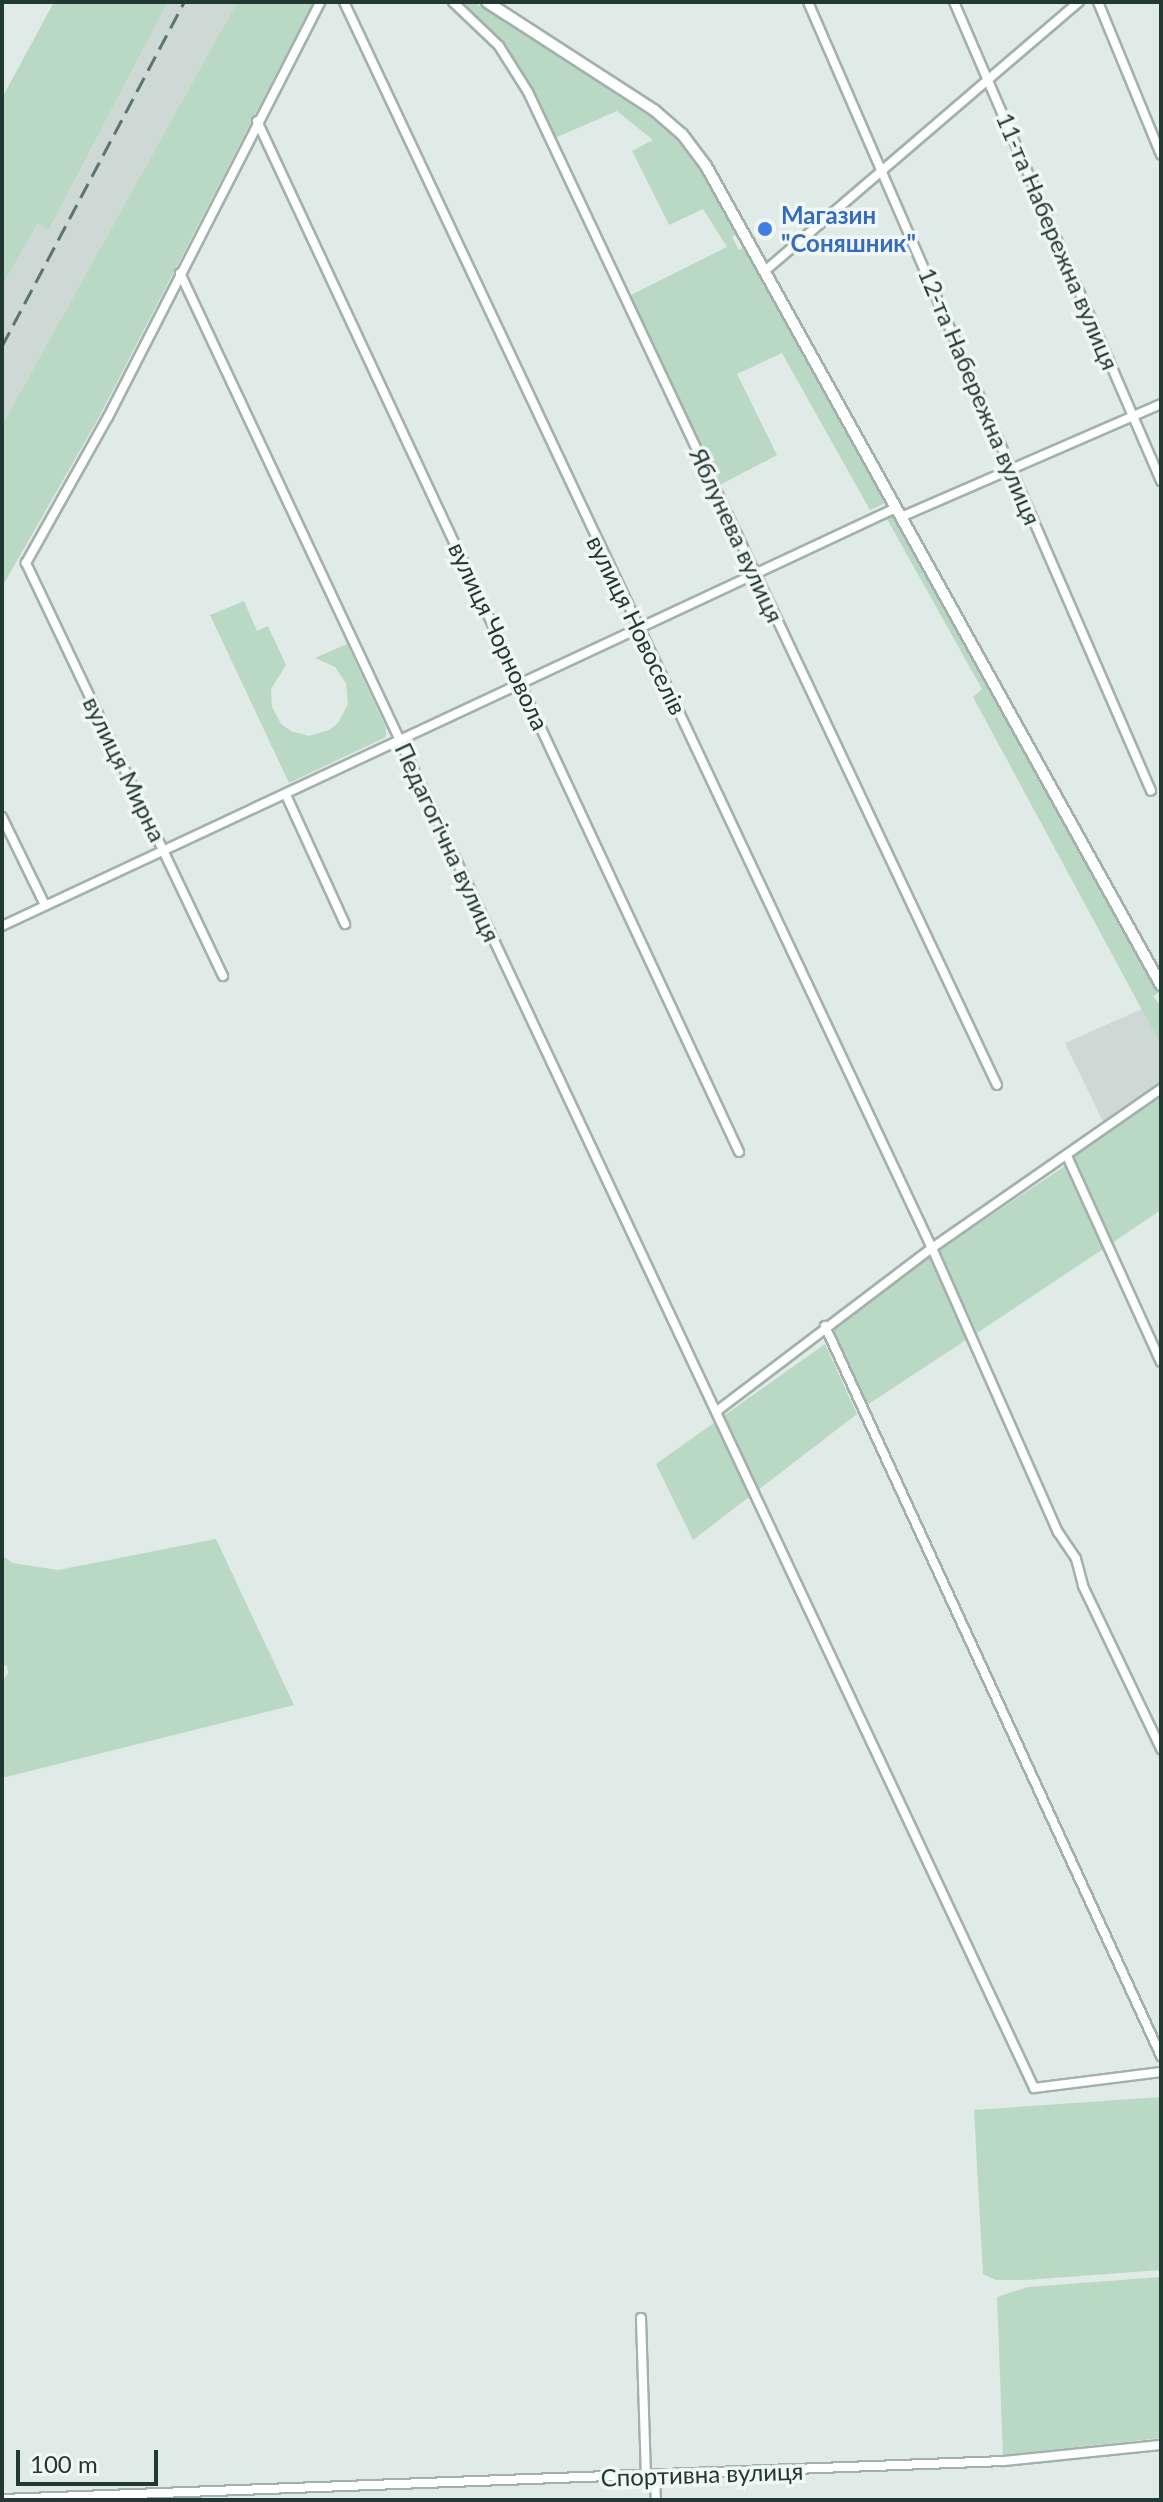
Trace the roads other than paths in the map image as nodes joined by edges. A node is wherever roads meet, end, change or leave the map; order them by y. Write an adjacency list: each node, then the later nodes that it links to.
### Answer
1 (320, 2): 10 (street)
2 (344, 2): 21 (street, вулиця Новоселів)
3 (453, 2): 20 (street, Яблунева вулиця)
4 (487, 2): 13 (street)
5 (808, 2): 12 (street, 12-та Набережна вулиця)
6 (954, 2): 9 (street, 11-та Набережна вулиця)
7 (1079, 2): 9 (street)
8 (1098, 2): 11 (street)
9 (989, 82): 12 (street); 16 (street, 11-та Набережна вулиця)
10 (257, 121): 14 (street); 22 (street, вулиця Чорновола)
11 (1161, 155)
12 (882, 170): 13 (street); 17 (street, 12-та Набережна вулиця)
13 (766, 270): 19 (street)
14 (180, 273): 23 (street, Педагогічна вулиця); 27 (street, вулиця Мирна)
15 (1161, 404): 16 (street)
16 (1133, 416): 17 (street); 18 (street, 11-та Набережна вулиця)
17 (1011, 468): 19 (street); 24 (street, 12-та Набережна вулиця)
18 (1161, 481)
19 (899, 513): 20 (street); 32 (street)
20 (755, 574): 21 (street); 33 (street, Яблунева вулиця)
21 (638, 629): 22 (street); 37 (street, вулиця Новоселів)
22 (522, 685): 23 (street); 35 (street, вулиця Чорновола)
23 (401, 742): 25 (street); 40 (street, Педагогічна вулиця)
24 (1151, 791)
25 (286, 795): 27 (street); 29 (street)
26 (2, 817): 28 (street)
27 (164, 850): 28 (street); 31 (street, вулиця Мирна)
28 (45, 905): 30 (street)
29 (345, 924)
30 (2, 926)
31 (223, 976)
32 (1161, 985)
33 (997, 1085)
34 (1161, 1089): 36 (street)
35 (739, 1152)
36 (1067, 1156): 37 (street); 39 (street)
37 (932, 1248): 38 (street); 41 (street, вулиця Новоселів)
38 (825, 1326): 40 (street); 42 (street)
39 (1161, 1362)
40 (717, 1411): 43 (street, Педагогічна вулиця)
41 (1161, 1749)
42 (1161, 2056)
43 (1161, 2072)
44 (641, 2318): 46 (street)
45 (1161, 2445): 46 (street, Спортивна вулиця)
46 (650, 2476): 47 (street, Спортивна вулиця); 48 (street)
47 (2, 2499)
48 (656, 2500)

